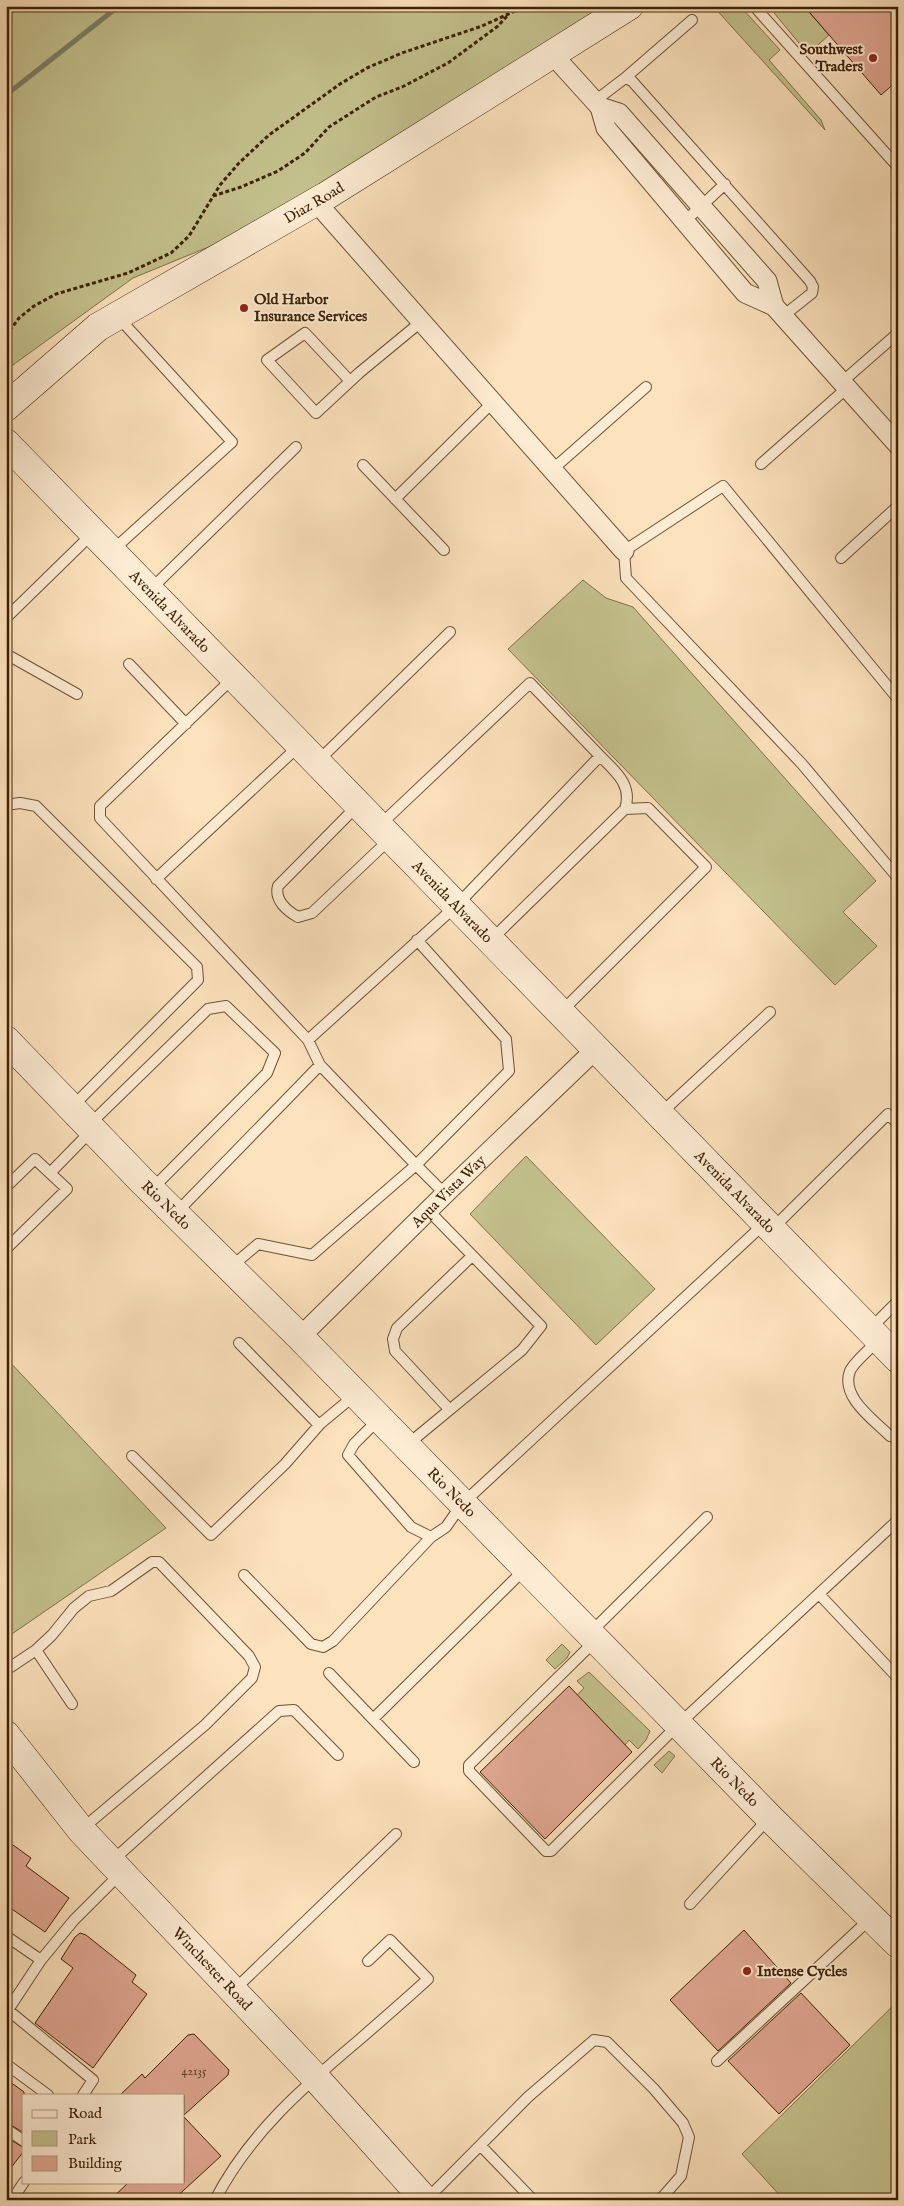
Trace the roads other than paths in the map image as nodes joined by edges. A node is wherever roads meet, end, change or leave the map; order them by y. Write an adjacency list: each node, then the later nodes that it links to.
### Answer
1 (629, 6): 4 (street, Diaz Road)
2 (754, 6): 7 (lane)
3 (692, 20): 5 (lane)
4 (552, 54): 6 (street); 9 (street, Diaz Road)
5 (625, 78): 6 (lane); 8 (lane)
6 (598, 104): 10 (street); 11 (street)
7 (898, 167)
8 (725, 184): 10 (lane); 12 (lane)
9 (316, 202): 13 (street, Diaz Road); 14 (street)
10 (701, 206): 11 (lane); 12 (street)
11 (685, 221): 12 (street)
12 (778, 311): 17 (street)
13 (117, 316): 20 (street, Diaz Road); 29 (lane)
14 (422, 321): 16 (lane); 19 (street)
15 (898, 333): 17 (lane)
16 (350, 381): 16 (lane)
17 (844, 385): 22 (street); 24 (lane)
18 (646, 387): 26 (lane)
19 (493, 402): 26 (street); 27 (lane)
20 (6, 407)
21 (6, 443): 29 (street, Avenida Alvarado)
22 (898, 445)
23 (296, 447): 33 (lane)
24 (761, 464)
25 (363, 465): 27 (lane)
26 (553, 470): 31 (street)
27 (396, 499): 30 (lane)
28 (898, 506): 32 (lane)
29 (102, 542): 33 (street, Avenida Alvarado); 34 (lane)
30 (444, 550)
31 (624, 551): 40 (lane); 48 (lane)
32 (841, 558)
33 (150, 591): 38 (street, Avenida Alvarado)
34 (6, 618)
35 (450, 632): 42 (lane)
36 (6, 654): 39 (lane)
37 (129, 664): 41 (lane)
38 (234, 677): 41 (lane); 42 (street, Avenida Alvarado)
39 (77, 694)
40 (898, 699)
41 (186, 724): 49 (lane)
42 (309, 754): 44 (street, Avenida Alvarado); 49 (lane)
43 (600, 756): 46 (lane); 47 (lane); 50 (lane)
44 (359, 804): 47 (street, Avenida Alvarado); 47 (lane)
45 (6, 805): 60 (lane)
46 (625, 809): 52 (lane); 53 (lane)
47 (385, 832): 50 (street, Avenida Alvarado)
48 (898, 878)
49 (156, 880): 56 (lane)
50 (457, 905): 51 (lane); 52 (street, Avenida Alvarado)
51 (417, 940): 56 (lane); 62 (lane)
52 (491, 940): 53 (street, Avenida Alvarado)
53 (561, 1012): 57 (street, Avenida Alvarado)
54 (770, 1012): 59 (lane)
55 (6, 1040): 60 (street, Rio Nedo)
56 (308, 1040): 58 (lane)
57 (597, 1048): 59 (street, Avenida Alvarado); 66 (street, Aqua Vista Way)
58 (320, 1064): 62 (lane); 68 (lane)
59 (660, 1115): 69 (street, Avenida Alvarado)
60 (84, 1121): 63 (lane); 65 (street, Rio Nedo); 65 (lane)
61 (898, 1124): 69 (lane)
62 (416, 1165): 66 (lane); 72 (lane)
63 (50, 1173): 64 (lane); 70 (lane)
64 (6, 1187)
65 (151, 1190): 68 (street, Rio Nedo)
66 (445, 1194): 67 (street, Aqua Vista Way)
67 (428, 1210): 71 (lane); 75 (street, Aqua Vista Way)
68 (175, 1214): 72 (street, Rio Nedo)
69 (768, 1226): 74 (street, Avenida Alvarado); 85 (lane)
70 (6, 1249)
71 (472, 1256): 79 (lane); 79 (lane)
72 (230, 1268): 75 (street, Rio Nedo)
73 (898, 1301): 74 (lane)
74 (874, 1335): 77 (street, Avenida Alvarado); 82 (lane)
75 (300, 1337): 78 (street, Rio Nedo)
76 (238, 1343): 81 (lane)
77 (898, 1359)
78 (356, 1395): 80 (street, Rio Nedo); 81 (lane)
79 (449, 1409): 83 (lane)
80 (379, 1419): 83 (street, Rio Nedo); 88 (lane)
81 (319, 1425): 84 (lane)
82 (898, 1437)
83 (406, 1446): 85 (street, Rio Nedo)
84 (132, 1456)
85 (462, 1504): 88 (lane); 89 (street, Rio Nedo)
86 (707, 1518): 92 (lane)
87 (898, 1520): 91 (lane)
88 (431, 1538): 90 (lane)
89 (526, 1569): 92 (street, Rio Nedo); 98 (lane)
90 (244, 1575)
91 (819, 1594): 96 (lane); 99 (lane)
92 (593, 1637): 99 (street, Rio Nedo); 99 (lane)
93 (36, 1650): 94 (lane); 97 (lane); 104 (lane)
94 (6, 1670)
95 (329, 1672): 98 (lane)
96 (898, 1678)
97 (72, 1704)
98 (373, 1719): 102 (lane)
99 (679, 1724): 103 (street, Rio Nedo)
100 (6, 1735): 104 (street, Winchester Road)
101 (338, 1755): 106 (lane)
102 (414, 1762)
103 (770, 1818): 107 (lane); 108 (street, Rio Nedo)
104 (81, 1830): 106 (street, Winchester Road)
105 (396, 1834): 113 (lane)
106 (117, 1867): 111 (lane); 113 (street, Winchester Road)
107 (690, 1904)
108 (871, 1917): 110 (street, Rio Nedo); 115 (lane)
109 (6, 1936): 111 (lane)
110 (898, 1944)
111 (41, 1960): 114 (lane)
112 (368, 1961): 117 (lane)
113 (232, 1991): 117 (street, Winchester Road)
114 (7, 2010): 119 (lane)
115 (717, 2062)
116 (6, 2064): 118 (lane)
117 (314, 2076): 125 (lane); 126 (street, Winchester Road)
118 (47, 2094)
119 (84, 2094)
120 (6, 2128): 121 (lane)
121 (22, 2140)
122 (481, 2146): 126 (lane); 127 (lane); 128 (lane)
123 (23, 2184): 124 (lane)
124 (12, 2200)
125 (215, 2200)
126 (425, 2200)
127 (533, 2200)
128 (660, 2200)

